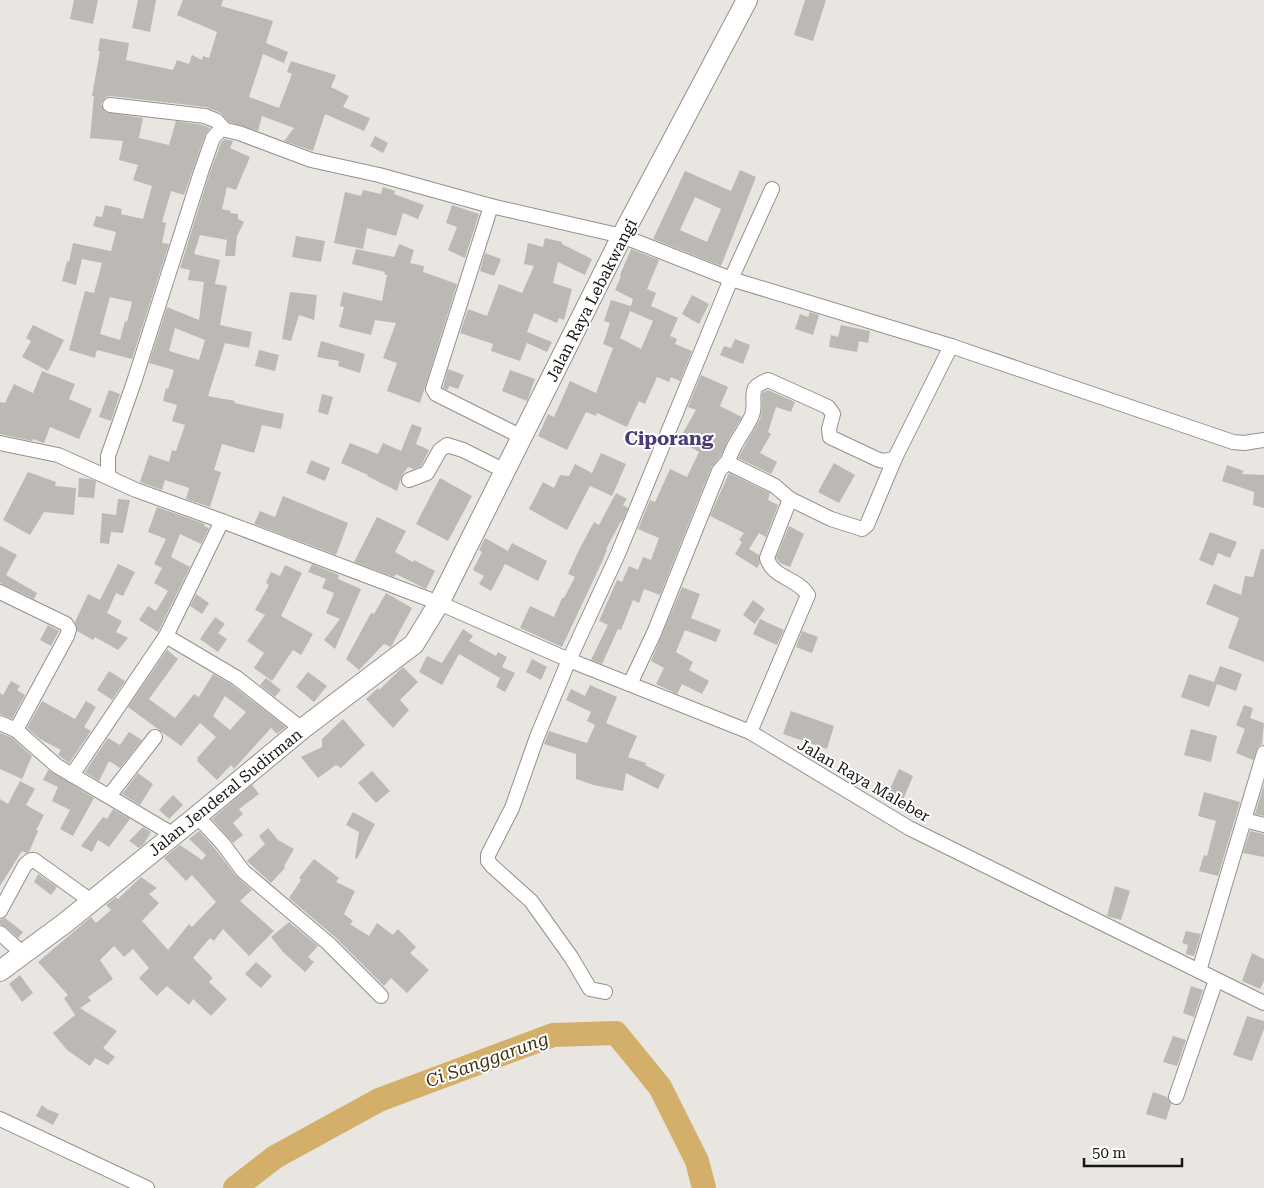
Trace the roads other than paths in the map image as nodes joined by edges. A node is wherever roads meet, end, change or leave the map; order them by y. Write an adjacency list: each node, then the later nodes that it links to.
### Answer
1 (747, 0): 6 (main road, Jalan Raya Lebakwangi)
2 (110, 106): 3 (street)
3 (224, 130): 5 (street); 15 (street)
4 (772, 189): 7 (street)
5 (491, 206): 6 (street); 9 (street)
6 (622, 236): 7 (street); 9 (main road, Jalan Raya Lebakwangi)
7 (731, 279): 8 (street); 22 (street)
8 (951, 346): 10 (street); 12 (street)
9 (522, 437): 14 (main road, Jalan Raya Lebakwangi)
10 (1264, 440)
11 (0, 443): 15 (street, Jalan Raya Maleber)
12 (895, 458): 13 (street); 17 (street)
13 (728, 460): 17 (street); 23 (street)
14 (505, 471): 16 (street); 20 (main road, Jalan Raya Lebakwangi)
15 (112, 478): 18 (street, Jalan Raya Maleber)
16 (409, 480)
17 (790, 499): 27 (street)
18 (222, 521): 20 (street, Jalan Raya Maleber); 21 (street)
19 (0, 592): 26 (street)
20 (439, 603): 22 (street, Jalan Raya Maleber); 25 (main road, Jalan Jenderal Sudirman)
21 (166, 636): 25 (street); 30 (street)
22 (569, 660): 23 (street, Jalan Raya Maleber); 43 (street)
23 (630, 684): 27 (street, Jalan Raya Maleber)
24 (0, 723): 26 (street)
25 (302, 729): 32 (main road, Jalan Jenderal Sudirman)
26 (16, 730): 30 (street)
27 (750, 732): 41 (street, Jalan Raya Maleber)
28 (155, 737): 31 (street)
29 (1264, 753): 33 (street)
30 (72, 775): 31 (street)
31 (109, 796): 35 (street)
32 (197, 816): 35 (main road, Jalan Jenderal Sudirman); 44 (street)
33 (1244, 820): 34 (street); 41 (street)
34 (1264, 825)
35 (174, 835): 36 (main road, Jalan Jenderal Sudirman)
36 (91, 902): 37 (street); 39 (main road, Jalan Jenderal Sudirman)
37 (0, 911)
38 (0, 933): 39 (street)
39 (23, 954): 40 (main road, Jalan Jenderal Sudirman)
40 (0, 971)
41 (1199, 971): 42 (street, Jalan Raya Maleber)
42 (1216, 980): 45 (street, Jalan Raya Maleber); 46 (street)
43 (605, 992)
44 (381, 996)
45 (1264, 1003)
46 (1176, 1097)
47 (0, 1119): 48 (street)
48 (147, 1188)

